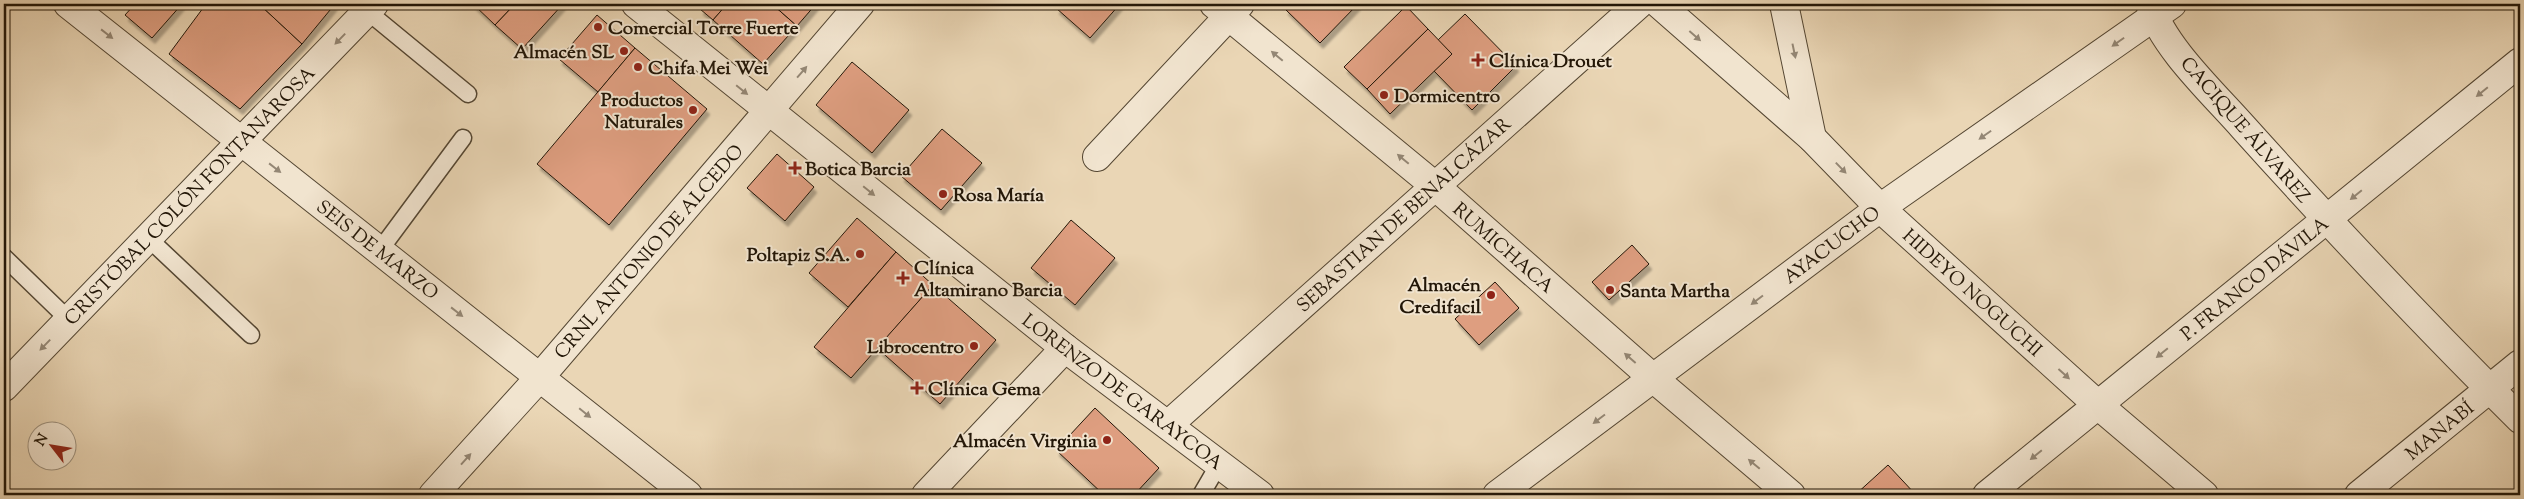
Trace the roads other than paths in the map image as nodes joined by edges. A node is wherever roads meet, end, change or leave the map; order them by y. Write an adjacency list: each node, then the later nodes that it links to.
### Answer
1 (68, 4): 15 (street, SEIS DE MARZO, one-way to 15)
2 (636, 4): 12 (street, LORENZO DE GARAYCOA, one-way to 12)
3 (860, 4): 12 (street, CRNL ANTONIO DE ALCEDO, one-way to 3)
4 (1639, 4): 17 (street, SEBASTIAN DE BENALCÁZAR)
5 (1658, 4): 14 (street, HIDEYO NOGUCHI, one-way to 14)
6 (1784, 4): 14 (street, one-way to 14)
7 (370, 8): 11 (lane); 15 (street, CRISTÓBAL COLÓN FONTANAROSA, one-way to 15)
8 (1227, 8): 16 (street); 17 (street, RUMICHACA, one-way to 8)
9 (2159, 8): 18 (street, AYACUCHO, one-way to 18); 19 (street, CACIQUE ÁLVAREZ)
10 (2520, 62): 19 (street, P. FRANCO DÁVILA, one-way to 19)
11 (468, 94)
12 (768, 111): 25 (street, LORENZO DE GARAYCOA, one-way to 25); 27 (street, CRNL ANTONIO DE ALCEDO)
13 (463, 138): 21 (lane)
14 (1812, 138): 18 (street, HIDEYO NOGUCHI, one-way to 18)
15 (241, 141): 20 (street, CRISTÓBAL COLÓN FONTANAROSA); 21 (street, SEIS DE MARZO, one-way to 21)
16 (1097, 157)
17 (1435, 186): 28 (street, RUMICHACA, one-way to 17); 33 (street, SEBASTIAN DE BENALCÁZAR)
18 (1880, 208): 28 (street, AYACUCHO, one-way to 28); 31 (street, HIDEYO NOGUCHI, one-way to 31)
19 (2326, 220): 30 (street, CACIQUE ÁLVAREZ); 31 (street, P. FRANCO DÁVILA, one-way to 31)
20 (148, 238): 23 (street, CRISTÓBAL COLÓN FONTANAROSA); 24 (lane)
21 (380, 250): 27 (street, SEIS DE MARZO, one-way to 27)
22 (4, 257): 23 (lane)
23 (69, 320): 29 (street, CRISTÓBAL COLÓN FONTANAROSA, one-way to 29)
24 (251, 335)
25 (1065, 348): 33 (street, LORENZO DE GARAYCOA); 37 (street)
26 (2520, 364): 30 (street, MANABÍ)
27 (540, 377): 35 (street, CRNL ANTONIO DE ALCEDO, one-way to 27); 36 (street, SEIS DE MARZO, one-way to 36)
28 (1653, 378): 40 (street, AYACUCHO, one-way to 40); 41 (street, RUMICHACA, one-way to 28)
29 (4, 387)
30 (2490, 389): 32 (street, CACIQUE ÁLVAREZ); 44 (street, MANABÍ)
31 (2098, 405): 42 (street, P. FRANCO DÁVILA, one-way to 42); 43 (street, HIDEYO NOGUCHI)
32 (2520, 419)
33 (1168, 425): 34 (street, LORENZO DE GARAYCOA)
34 (1220, 464): 38 (lane); 39 (street, LORENZO DE GARAYCOA)
35 (433, 495)
36 (688, 495)
37 (926, 495)
38 (1202, 495)
39 (1260, 495)
40 (1497, 495)
41 (1791, 495)
42 (1987, 495)
43 (2204, 495)
44 (2359, 495)

